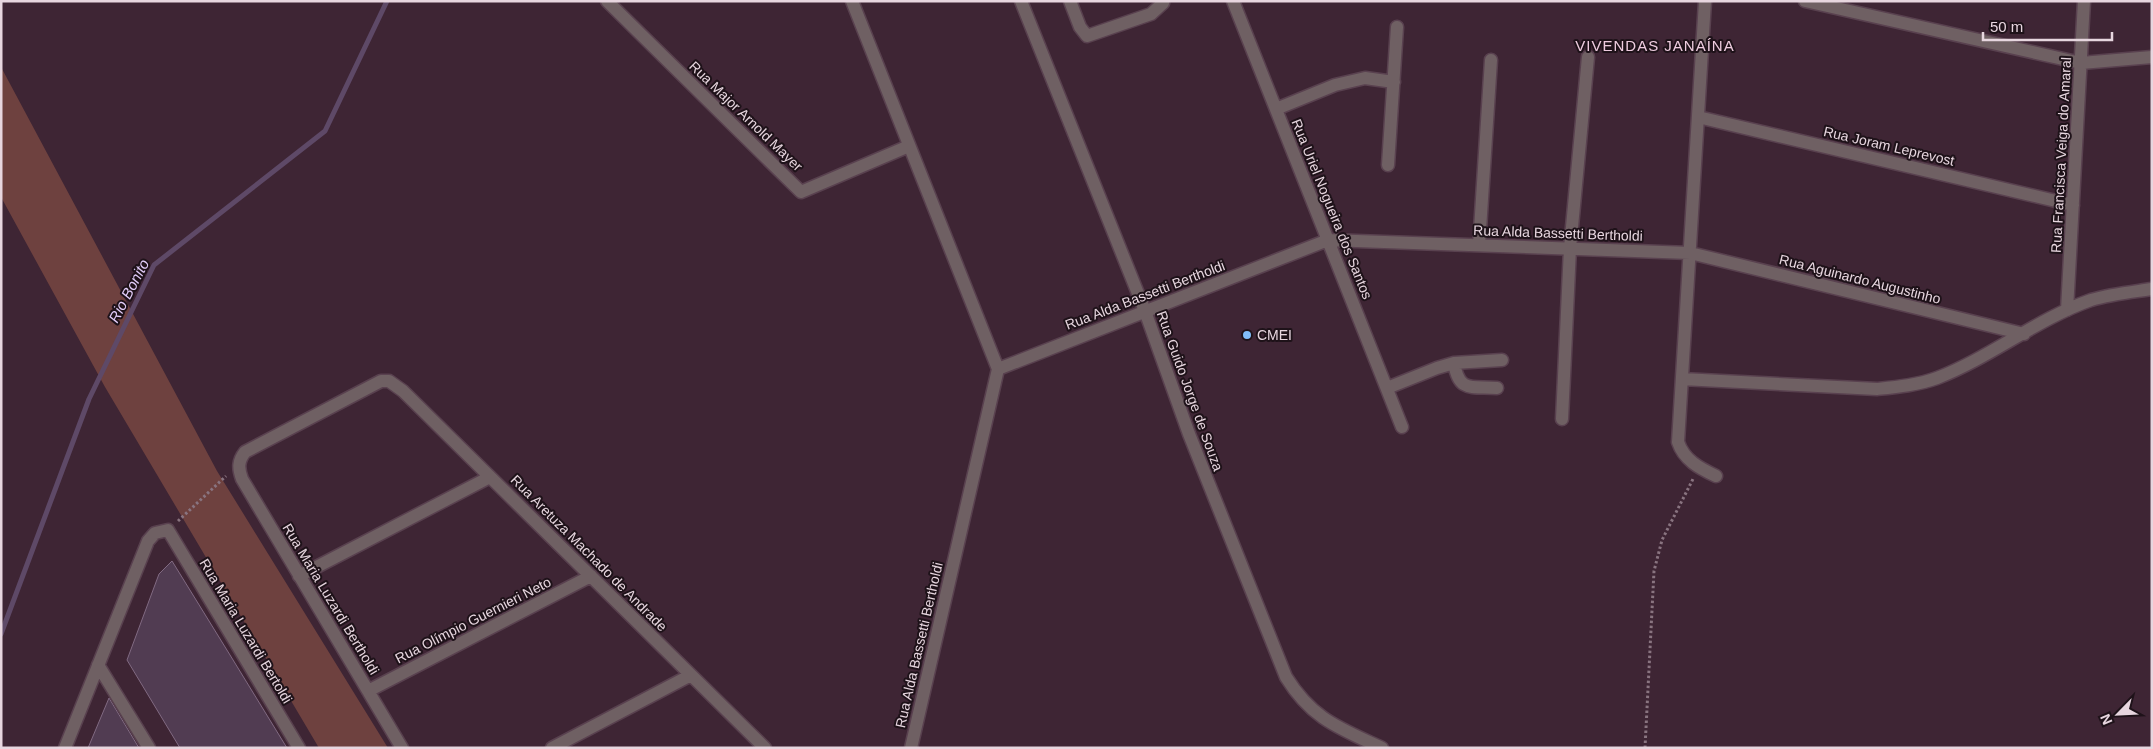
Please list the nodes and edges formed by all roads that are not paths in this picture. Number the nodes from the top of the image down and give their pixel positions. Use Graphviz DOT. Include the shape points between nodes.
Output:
graph roads {
  1 [pos="607,1"];
  2 [pos="852,1"];
  3 [pos="1021,1"];
  4 [pos="1070,1"];
  5 [pos="1162,1"];
  6 [pos="1233,1"];
  7 [pos="1705,1"];
  8 [pos="1805,1"];
  9 [pos="2084,1"];
  10 [pos="1397,27"];
  11 [pos="1588,57"];
  12 [pos="2152,57"];
  13 [pos="1492,60"];
  14 [pos="2081,63"];
  15 [pos="1394,82"];
  16 [pos="1276,109"];
  17 [pos="1698,117"];
  18 [pos="909,146"];
  19 [pos="1388,165"];
  20 [pos="2073,205"];
  21 [pos="1328,240"];
  22 [pos="1479,245"];
  23 [pos="1570,248"];
  24 [pos="1690,253"];
  25 [pos="2152,289"];
  26 [pos="2067,310"];
  27 [pos="1145,312"];
  28 [pos="2024,334"];
  29 [pos="1502,360"];
  30 [pos="1454,363"];
  31 [pos="998,369"];
  32 [pos="1682,379"];
  33 [pos="389,381"];
  34 [pos="1387,388"];
  35 [pos="1497,388"];
  36 [pos="1562,419"];
  37 [pos="1402,427"];
  38 [pos="1716,476"];
  39 [pos="490,477"];
  40 [pos="300,576"];
  41 [pos="591,576"];
  42 [pos="98,665"];
  43 [pos="691,674"];
  44 [pos="368,691"];
  45 [pos="65,748"];
  46 [pos="149,748"];
  47 [pos="298,748"];
  48 [pos="402,748"];
  49 [pos="552,748"];
  50 [pos="765,748"];
  51 [pos="911,748"];
  52 [pos="1382,748"];
  1 -- 18 [label="street, Rua Major Arnold Mayer" via="801,192"];
  2 -- 18 [label="street"];
  3 -- 27 [label="street, Rua Guido Jorge de Souza"];
  4 -- 5 [label="street" via="1080,27 1088,36 1151,14"];
  6 -- 16 [label="street, Rua Uriel Nogueira dos Santos"];
  7 -- 17 [label="street"];
  8 -- 14 [label="street"];
  9 -- 14 [label="street, Rua Francisca Veiga do Amaral"];
  10 -- 15 [label="street"];
  11 -- 23 [label="street"];
  12 -- 14 [label="street"];
  13 -- 22 [label="street"];
  14 -- 20 [label="street, Rua Francisca Veiga do Amaral"];
  15 -- 16 [label="street" via="1365,78 1335,85"];
  15 -- 19 [label="street"];
  16 -- 21 [label="street, Rua Uriel Nogueira dos Santos"];
  17 -- 20 [label="street, Rua Joram Leprevost"];
  17 -- 24 [label="street"];
  18 -- 31 [label="street"];
  20 -- 26 [label="street, Rua Francisca Veiga do Amaral"];
  21 -- 22 [label="street, Rua Alda Bassetti Bertholdi"];
  21 -- 27 [label="street, Rua Alda Bassetti Bertholdi"];
  21 -- 34 [label="street, Rua Uriel Nogueira dos Santos"];
  22 -- 23 [label="street, Rua Alda Bassetti Bertholdi"];
  23 -- 24 [label="street, Rua Alda Bassetti Bertholdi"];
  23 -- 36 [label="street"];
  24 -- 28 [label="street, Rua Aguinardo Augustinho"];
  24 -- 32 [label="street"];
  25 -- 26 [label="street" via="2100,298"];
  26 -- 28 [label="street"];
  27 -- 31 [label="street, Rua Alda Bassetti Bertholdi"];
  27 -- 52 [label="street, Rua Guido Jorge de Souza" via="1189,434 1286,677 1309,708"];
  28 -- 32 [label="street" via="1958,369 1907,386 1877,389"];
  29 -- 30 [label="street"];
  30 -- 34 [label="street"];
  30 -- 35 [label="street" via="1458,381 1465,386"];
  31 -- 51 [label="street, Rua Alda Bassetti Bertholdi"];
  32 -- 38 [label="street" via="1678,442 1684,456 1698,468"];
  33 -- 39 [label="street, Rua Aretuza Machado de Andrade"];
  33 -- 40 [label="street, Rua Maria Luzardi Bertholdi" via="375,384 245,452 239,464 242,479"];
  34 -- 37 [label="street, Rua Uriel Nogueira dos Santos"];
  39 -- 40 [label="street"];
  39 -- 41 [label="street, Rua Aretuza Machado de Andrade"];
  40 -- 44 [label="street, Rua Maria Luzardi Bertholdi"];
  41 -- 43 [label="street, Rua Aretuza Machado de Andrade"];
  41 -- 44 [label="street, Rua Olímpio Guernieri Neto"];
  42 -- 45 [label="street"];
  42 -- 46 [label="street"];
  42 -- 47 [label="street, Rua Maria Luzardi Bertoldi" via="148,541 155,533 168,530"];
  43 -- 49 [label="street"];
  43 -- 50 [label="street, Rua Aretuza Machado de Andrade"];
  44 -- 48 [label="street, Rua Maria Luzardi Bertholdi"];
}
